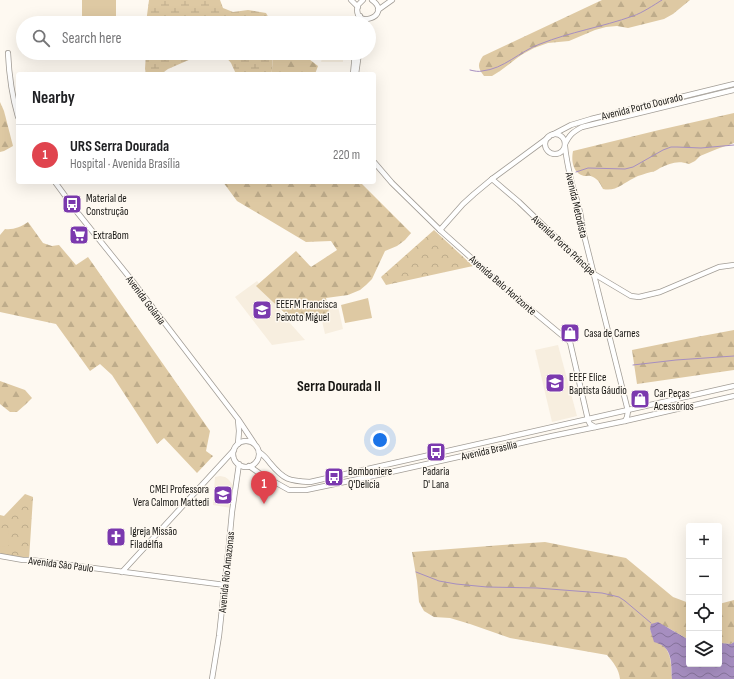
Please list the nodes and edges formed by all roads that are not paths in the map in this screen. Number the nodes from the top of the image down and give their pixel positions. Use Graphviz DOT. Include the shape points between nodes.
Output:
graph roads {
  1 [pos="351,0"];
  2 [pos="363,0"];
  3 [pos="375,0"];
  4 [pos="392,0"];
  5 [pos="358,7"];
  6 [pos="378,10"];
  7 [pos="360,16"];
  8 [pos="375,16"];
  9 [pos="8,53"];
  10 [pos="354,60"];
  11 [pos="358,60"];
  12 [pos="353,72"];
  13 [pos="356,72"];
  14 [pos="734,84"];
  15 [pos="734,90"];
  16 [pos="16,108"];
  17 [pos="550,136"];
  18 [pos="565,145"];
  19 [pos="376,164"];
  20 [pos="492,179"];
  21 [pos="56,184"];
  22 [pos="440,230"];
  23 [pos="734,265"];
  24 [pos="594,274"];
  25 [pos="734,386"];
  26 [pos="734,396"];
  27 [pos="628,411"];
  28 [pos="238,419"];
  29 [pos="588,420"];
  30 [pos="625,422"];
  31 [pos="595,427"];
  32 [pos="518,435"];
  33 [pos="509,437"];
  34 [pos="254,443"];
  35 [pos="238,444"];
  36 [pos="514,444"];
  37 [pos="501,448"];
  38 [pos="234,450"];
  39 [pos="450,450"];
  40 [pos="259,452"];
  41 [pos="444,460"];
  42 [pos="223,462"];
  43 [pos="238,463"];
  44 [pos="248,466"];
  45 [pos="0,556"];
  46 [pos="122,572"];
  47 [pos="225,585"];
  48 [pos="212,679"];
  1 -- 5 [label="street"];
  2 -- 5 [label="street"];
  3 -- 6 [label="street"];
  4 -- 6 [label="street"];
  5 -- 7 [label="street"];
  6 -- 8 [label="street"];
  9 -- 16 [label="street"];
  10 -- 12 [label="street"];
  11 -- 13 [label="street"];
  14 -- 17 [label="street, Avenida Porto Dourado" via="591,119 571,125"];
  15 -- 18 [label="street, Avenida Porto Dourado" via="582,127 570,135"];
  17 -- 18 [label="street" via="560,136 564,139"];
  17 -- 18 [label="street" via="546,145 551,153 561,152"];
  17 -- 20 [label="street, Avenida Porto Dourado"];
  18 -- 24 [label="street, Avenida Metodista" via="566,159"];
  19 -- 22 [label="street, Avenida Belo Horizonte" via="392,184"];
  20 -- 22 [label="street, Avenida Porto Dourado" via="463,204"];
  20 -- 24 [label="street, Avenida Porto Príncipe"];
  21 -- 28 [label="street, Avenida Goiânia"];
  22 -- 29 [label="street, Avenida Belo Horizonte" via="570,342"];
  23 -- 24 [label="street, Avenida Porto Príncipe" via="719,267 664,291 639,297 631,296"];
  24 -- 27 [label="street, Avenida Metodista"];
  25 -- 27 [label="street, Avenida Brasília"];
  26 -- 30 [label="street, Avenida Brasília"];
  27 -- 29 [label="street, Avenida Brasília"];
  27 -- 30 [label="street"];
  28 -- 34 [label="street, Avenida Goiânia"];
  28 -- 35 [label="street"];
  29 -- 31 [label="street"];
  29 -- 32 [label="street, Avenida Brasília"];
  30 -- 31 [label="street, Avenida Brasília"];
  31 -- 36 [label="street, Avenida Brasília"];
  32 -- 33 [label="street, Avenida Brasília"];
  32 -- 36 [label="street" via="513,440"];
  33 -- 37 [label="street" via="508,443"];
  33 -- 39 [label="street, Avenida Brasília"];
  34 -- 35 [label="street" via="246,441"];
  34 -- 40 [label="street"];
  35 -- 38 [label="street"];
  36 -- 37 [label="street, Avenida Brasília"];
  37 -- 41 [label="street, Avenida Brasília"];
  38 -- 42 [label="street"];
  38 -- 43 [label="street" via="234,457"];
  39 -- 40 [label="street, Avenida Brasília" via="310,482 286,478"];
  39 -- 41 [label="street" via="445,454"];
  40 -- 44 [label="street" via="258,459"];
  41 -- 44 [label="street, Avenida Brasília" via="306,490 289,490"];
  42 -- 43 [label="street"];
  42 -- 46 [label="street"];
  43 -- 44 [label="street"];
  43 -- 47 [label="street, Avenida Rio Amazonas"];
  45 -- 46 [label="street, Avenida São Paulo"];
  46 -- 47 [label="street, Avenida São Paulo"];
  47 -- 48 [label="street, Avenida Rio Amazonas"];
}
